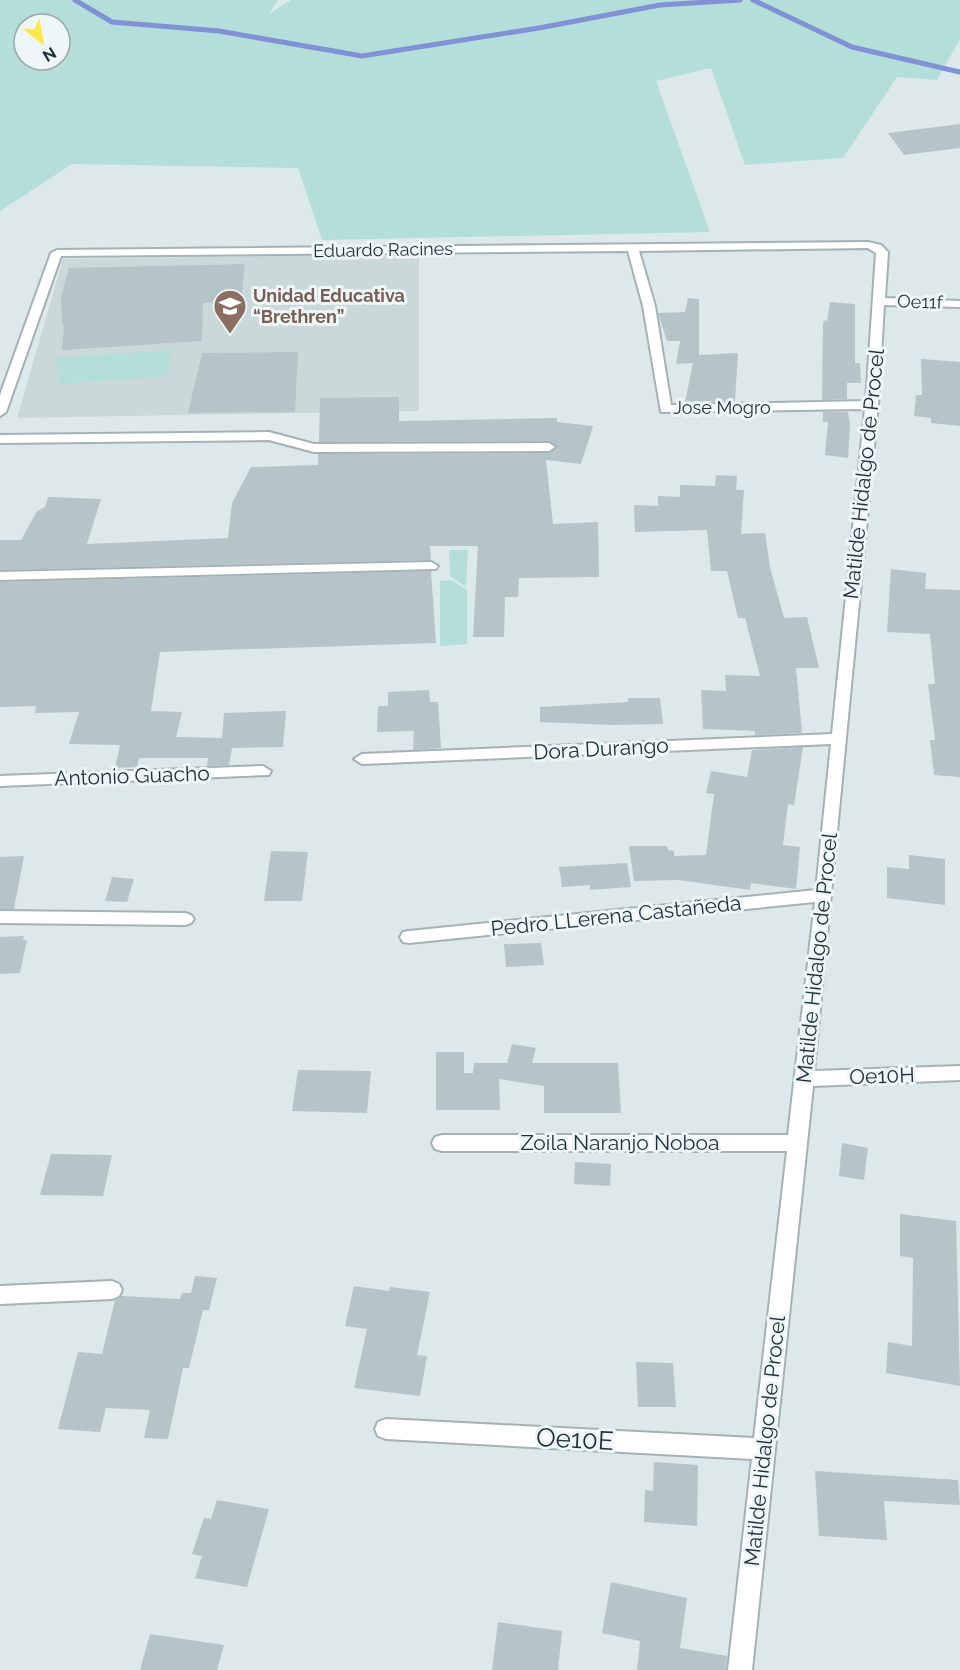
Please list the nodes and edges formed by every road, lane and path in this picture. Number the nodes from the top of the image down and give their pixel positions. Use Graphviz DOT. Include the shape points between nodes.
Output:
graph roads {
  1 [pos="877,247"];
  2 [pos="632,248"];
  3 [pos="880,301"];
  4 [pos="960,304"];
  5 [pos="873,405"];
  6 [pos="0,412"];
  7 [pos="0,439"];
  8 [pos="549,447"];
  9 [pos="431,566"];
  10 [pos="0,576"];
  11 [pos="839,739"];
  12 [pos="362,759"];
  13 [pos="263,771"];
  14 [pos="0,781"];
  15 [pos="824,895"];
  16 [pos="0,917"];
  17 [pos="185,919"];
  18 [pos="409,937"];
  19 [pos="960,1073"];
  20 [pos="805,1079"];
  21 [pos="442,1143"];
  22 [pos="798,1143"];
  23 [pos="112,1290"];
  24 [pos="0,1295"];
  25 [pos="386,1429"];
  26 [pos="764,1449"];
  27 [pos="740,1670"];
  1 -- 2 [label="street, Eduardo Racines"];
  1 -- 3 [label="street, Matilde Hidalgo de Procel" via="882,252"];
  2 -- 5 [label="street, Jose Mogro" via="649,306 665,408"];
  2 -- 6 [label="street, Eduardo Racines" via="57,253"];
  3 -- 4 [label="street, Oe11f"];
  3 -- 5 [label="street, Matilde Hidalgo de Procel"];
  5 -- 11 [label="street, Matilde Hidalgo de Procel"];
  7 -- 8 [label="street" via="269,436 314,448"];
  9 -- 10 [label="street"];
  11 -- 12 [label="street, Dora Durango"];
  11 -- 15 [label="street, Matilde Hidalgo de Procel"];
  13 -- 14 [label="street, Antonio Guacho"];
  15 -- 18 [label="street, Pedro LLerena Castañeda"];
  15 -- 20 [label="street, Matilde Hidalgo de Procel"];
  16 -- 17 [label="street"];
  19 -- 20 [label="street, Oe10H"];
  20 -- 22 [label="street, Matilde Hidalgo de Procel"];
  21 -- 22 [label="street, Zoila Naranjo Noboa"];
  22 -- 26 [label="street, Matilde Hidalgo de Procel"];
  23 -- 24 [label="street"];
  25 -- 26 [label="street, Oe10E"];
  26 -- 27 [label="street, Matilde Hidalgo de Procel"];
}
